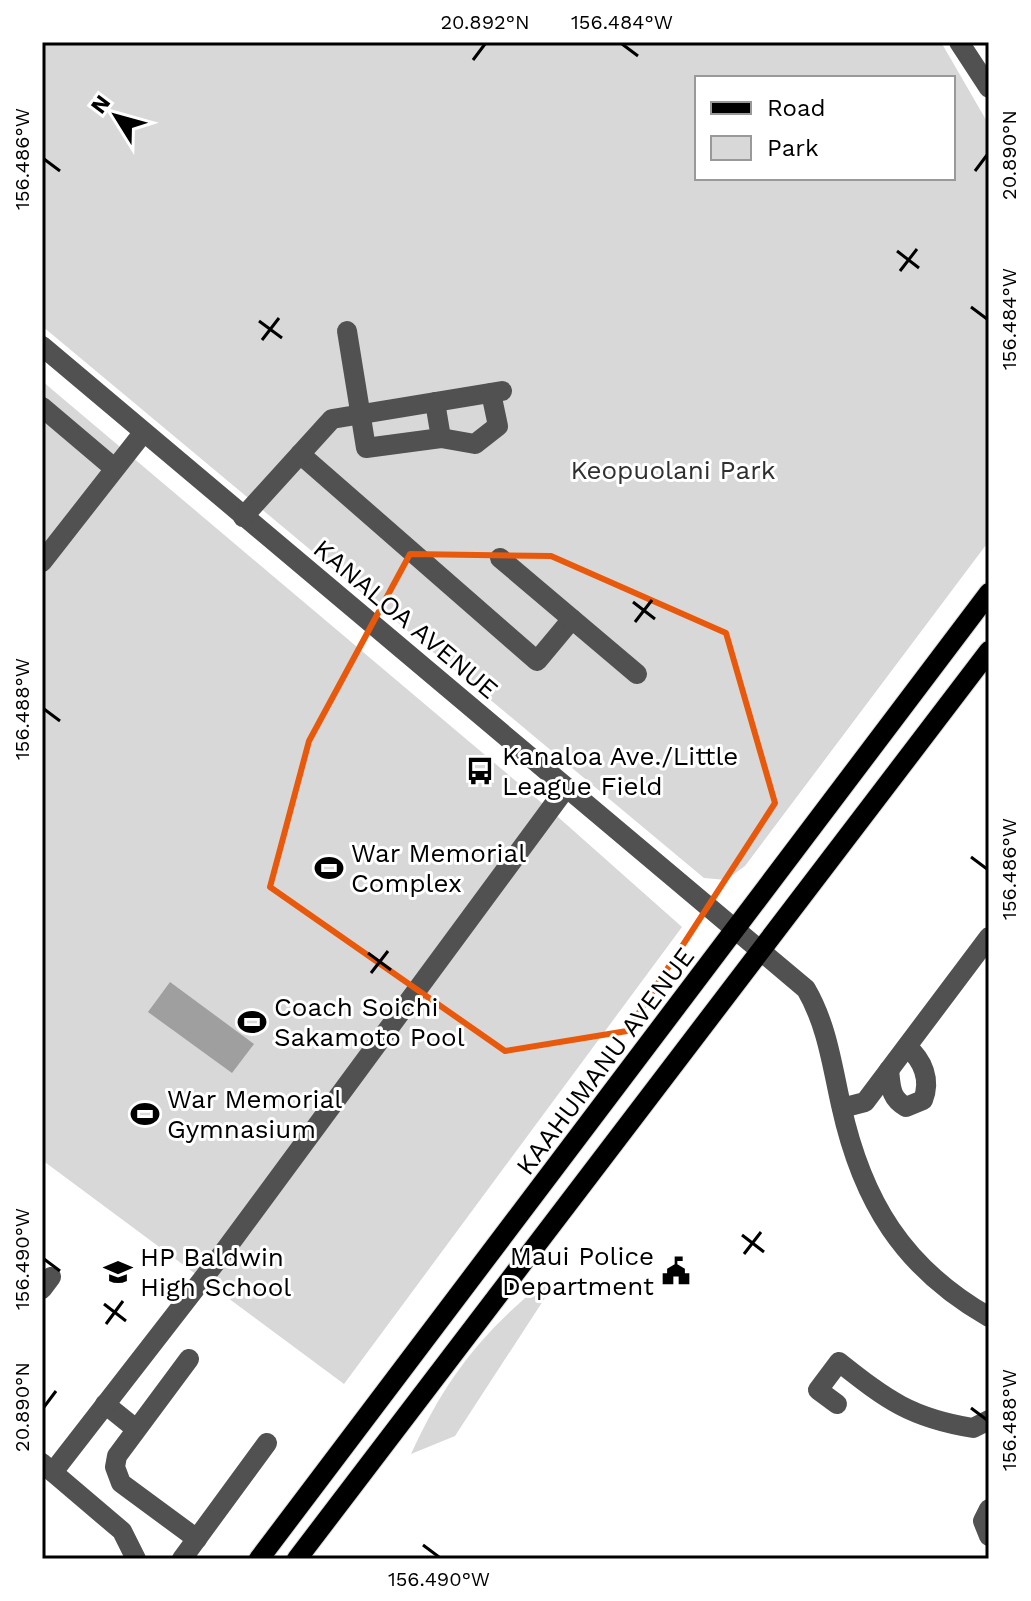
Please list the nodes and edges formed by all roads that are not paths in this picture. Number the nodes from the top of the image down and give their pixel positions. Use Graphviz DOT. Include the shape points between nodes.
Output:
graph roads {
  1 [pos="959,42"];
  2 [pos="989,88"];
  3 [pos="347,331"];
  4 [pos="42,346"];
  5 [pos="435,402"];
  6 [pos="42,407"];
  7 [pos="359,415"];
  8 [pos="143,433"];
  9 [pos="441,438"];
  10 [pos="300,454"];
  11 [pos="114,468"];
  12 [pos="243,517"];
  13 [pos="500,558"];
  14 [pos="42,562"];
  15 [pos="989,593"];
  16 [pos="572,619"];
  17 [pos="989,651"];
  18 [pos="637,674"];
  19 [pos="566,788"];
  20 [pos="735,933"];
  21 [pos="989,937"];
  22 [pos="761,952"];
  23 [pos="907,1047"];
  24 [pos="889,1070"];
  25 [pos="842,1108"];
  26 [pos="989,1317"];
  27 [pos="189,1359"];
  28 [pos="105,1404"];
  29 [pos="837,1404"];
  30 [pos="989,1420"];
  31 [pos="136,1429"];
  32 [pos="267,1443"];
  33 [pos="48,1468"];
  34 [pos="989,1509"];
  35 [pos="989,1536"];
  36 [pos="197,1539"];
  37 [pos="136,1559"];
  38 [pos="182,1559"];
  39 [pos="259,1559"];
  40 [pos="297,1559"];
  1 -- 2 [label="street"];
  3 -- 7 [label="street"];
  4 -- 8 [label="street, KANALOA AVENUE"];
  5 -- 7 [label="street"];
  5 -- 9 [label="street"];
  5 -- 9 [label="street" via="497,392 498,426 475,444"];
  6 -- 11 [label="street"];
  7 -- 9 [label="street" via="366,448"];
  7 -- 10 [label="street" via="332,419"];
  8 -- 11 [label="street"];
  8 -- 12 [label="street, KANALOA AVENUE"];
  10 -- 12 [label="street"];
  10 -- 16 [label="street" via="537,661"];
  11 -- 14 [label="street"];
  12 -- 19 [label="street, KANALOA AVENUE"];
  13 -- 16 [label="street"];
  15 -- 20 [label="main road, KAAHUMANU AVENUE"];
  16 -- 18 [label="street"];
  17 -- 22 [label="main road"];
  19 -- 20 [label="street, KANALOA AVENUE"];
  19 -- 28 [label="street" via="235,1237"];
  20 -- 22 [label="street, KANALOA AVENUE"];
  20 -- 39 [label="main road, KAAHUMANU AVENUE"];
  21 -- 23 [label="street"];
  22 -- 25 [label="street, KANALOA AVENUE" via="812,999 826,1034"];
  22 -- 40 [label="main road"];
  23 -- 24 [label="street"];
  23 -- 24 [label="street" via="920,1058 928,1088 923,1100 906,1107 898,1102 891,1094"];
  24 -- 25 [label="street" via="865,1102"];
  25 -- 26 [label="street, KANALOA AVENUE" via="853,1153 885,1222 916,1263 955,1298"];
  27 -- 31 [label="street"];
  28 -- 31 [label="street"];
  28 -- 33 [label="street"];
  29 -- 30 [label="street" via="818,1390 839,1362 917,1415 973,1428"];
  31 -- 36 [label="street" via="117,1456 118,1478"];
  32 -- 36 [label="street"];
  33 -- 37 [label="street" via="122,1531"];
  34 -- 35 [label="street" via="983,1521"];
  36 -- 38 [label="street"];
}
